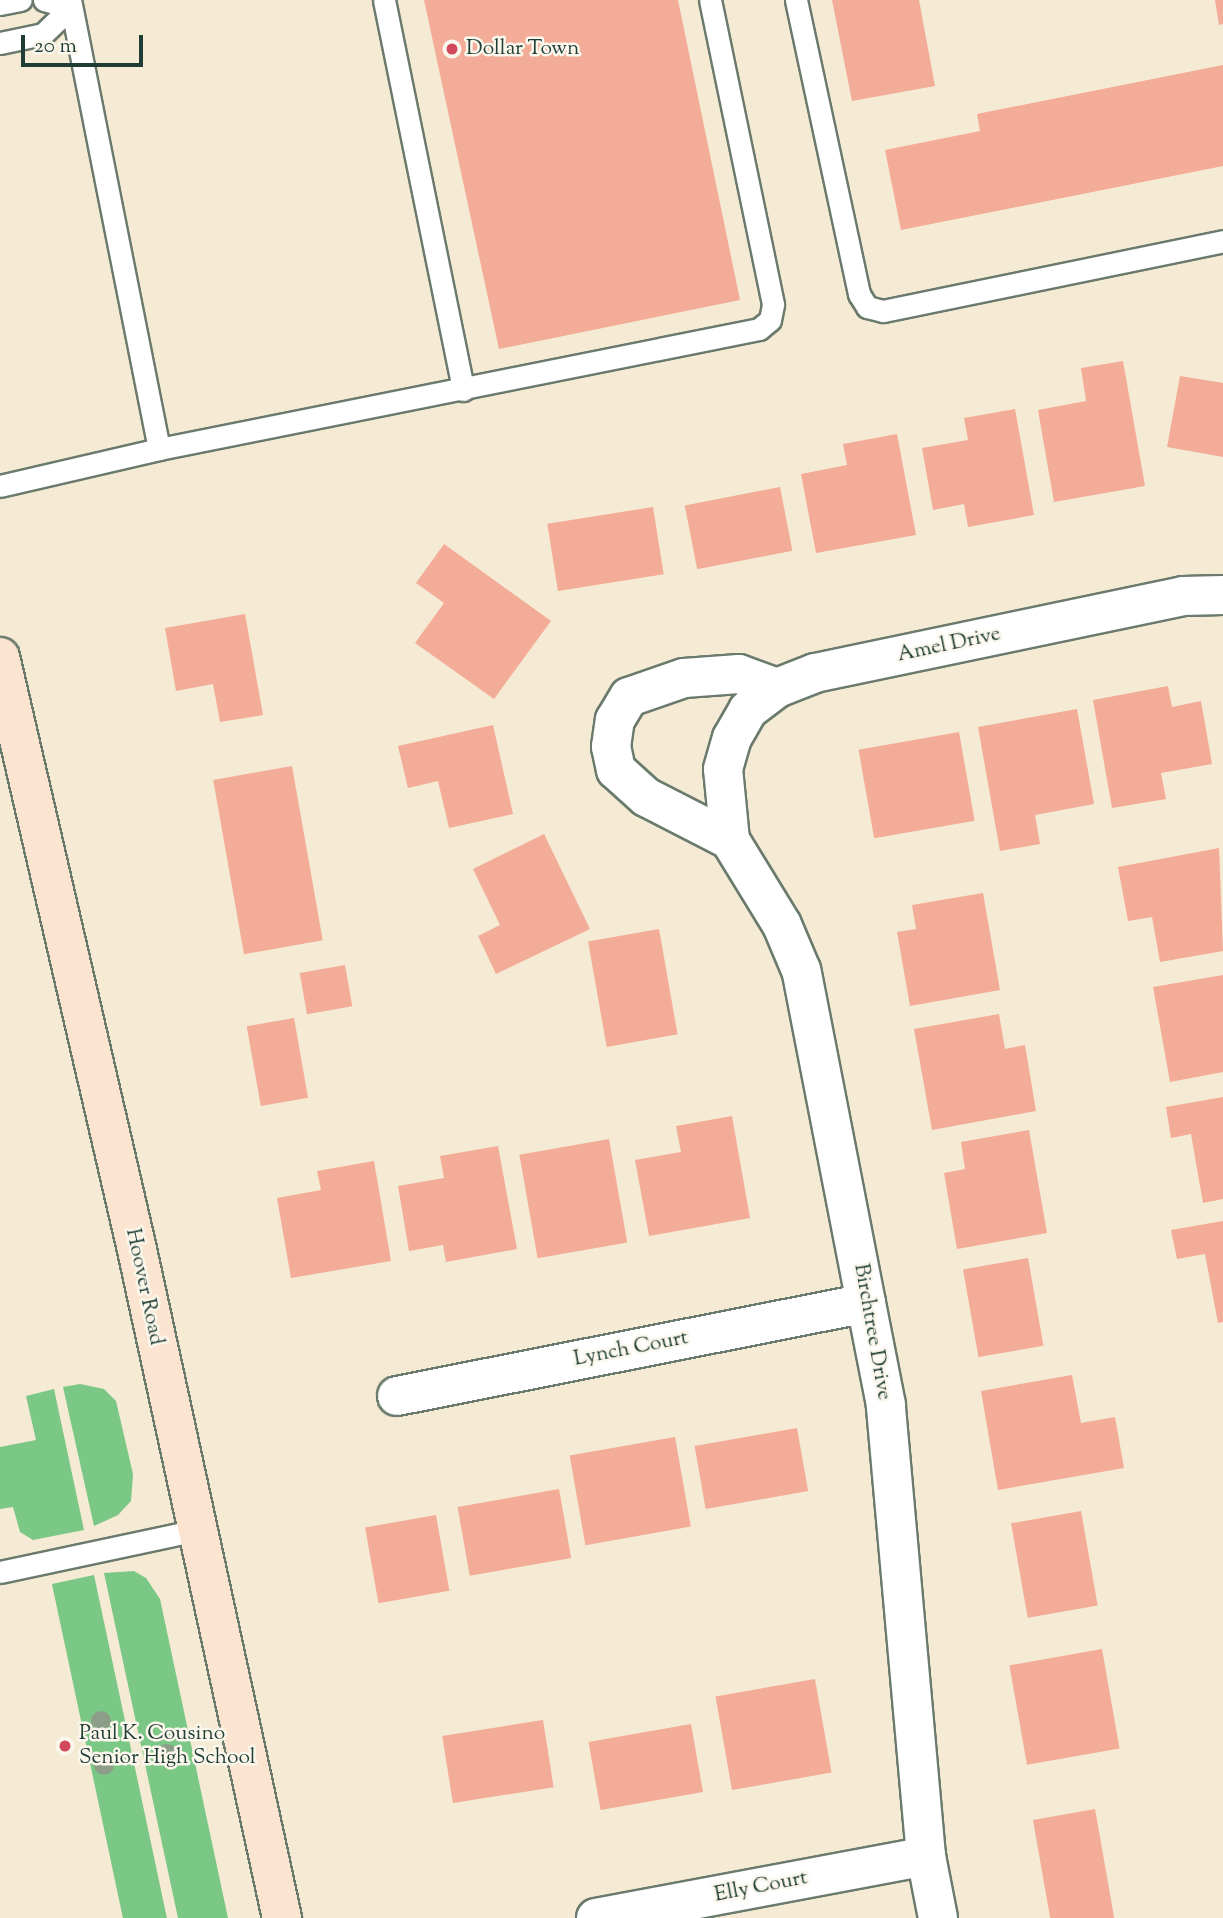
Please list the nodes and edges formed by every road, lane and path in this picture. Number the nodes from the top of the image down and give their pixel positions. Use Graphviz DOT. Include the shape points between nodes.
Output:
graph roads {
  1 [pos="21,0"];
  2 [pos="44,0"];
  3 [pos="384,0"];
  4 [pos="710,0"];
  5 [pos="796,0"];
  6 [pos="0,4"];
  7 [pos="70,4"];
  8 [pos="0,43"];
  9 [pos="1223,241"];
  10 [pos="463,390"];
  11 [pos="159,449"];
  12 [pos="0,486"];
  13 [pos="1223,595"];
  14 [pos="0,657"];
  15 [pos="777,688"];
  16 [pos="723,769"];
  17 [pos="730,840"];
  18 [pos="866,1303"];
  19 [pos="397,1396"];
  20 [pos="198,1530"];
  21 [pos="0,1572"];
  22 [pos="926,1856"];
  23 [pos="282,1918"];
  24 [pos="596,1918"];
  25 [pos="938,1918"];
  1 -- 6 [label="lane"];
  2 -- 7 [label="lane"];
  3 -- 10 [label="lane"];
  4 -- 10 [label="lane" via="773,304 770,320 759,329"];
  5 -- 9 [label="lane" via="859,294 867,307 883,311"];
  7 -- 8 [label="lane" via="43,34"];
  7 -- 11 [label="lane"];
  10 -- 11 [label="lane"];
  11 -- 12 [label="lane"];
  13 -- 15 [label="street, Amel Drive" via="1183,596 815,673"];
  14 -- 20 [label="main road, Hoover Road"];
  15 -- 16 [label="street, Amel Drive" via="748,710 732,738"];
  15 -- 17 [label="street" via="739,674 684,678 629,697 615,720 611,747 616,770 646,797"];
  16 -- 17 [label="street, Birchtree Drive"];
  17 -- 18 [label="street, Birchtree Drive" via="782,925 801,970"];
  18 -- 19 [label="street, Lynch Court"];
  18 -- 22 [label="street, Birchtree Drive" via="886,1405"];
  20 -- 21 [label="lane"];
  20 -- 23 [label="main road, Hoover Road"];
  22 -- 24 [label="street, Elly Court"];
  22 -- 25 [label="street, Birchtree Drive"];
}
